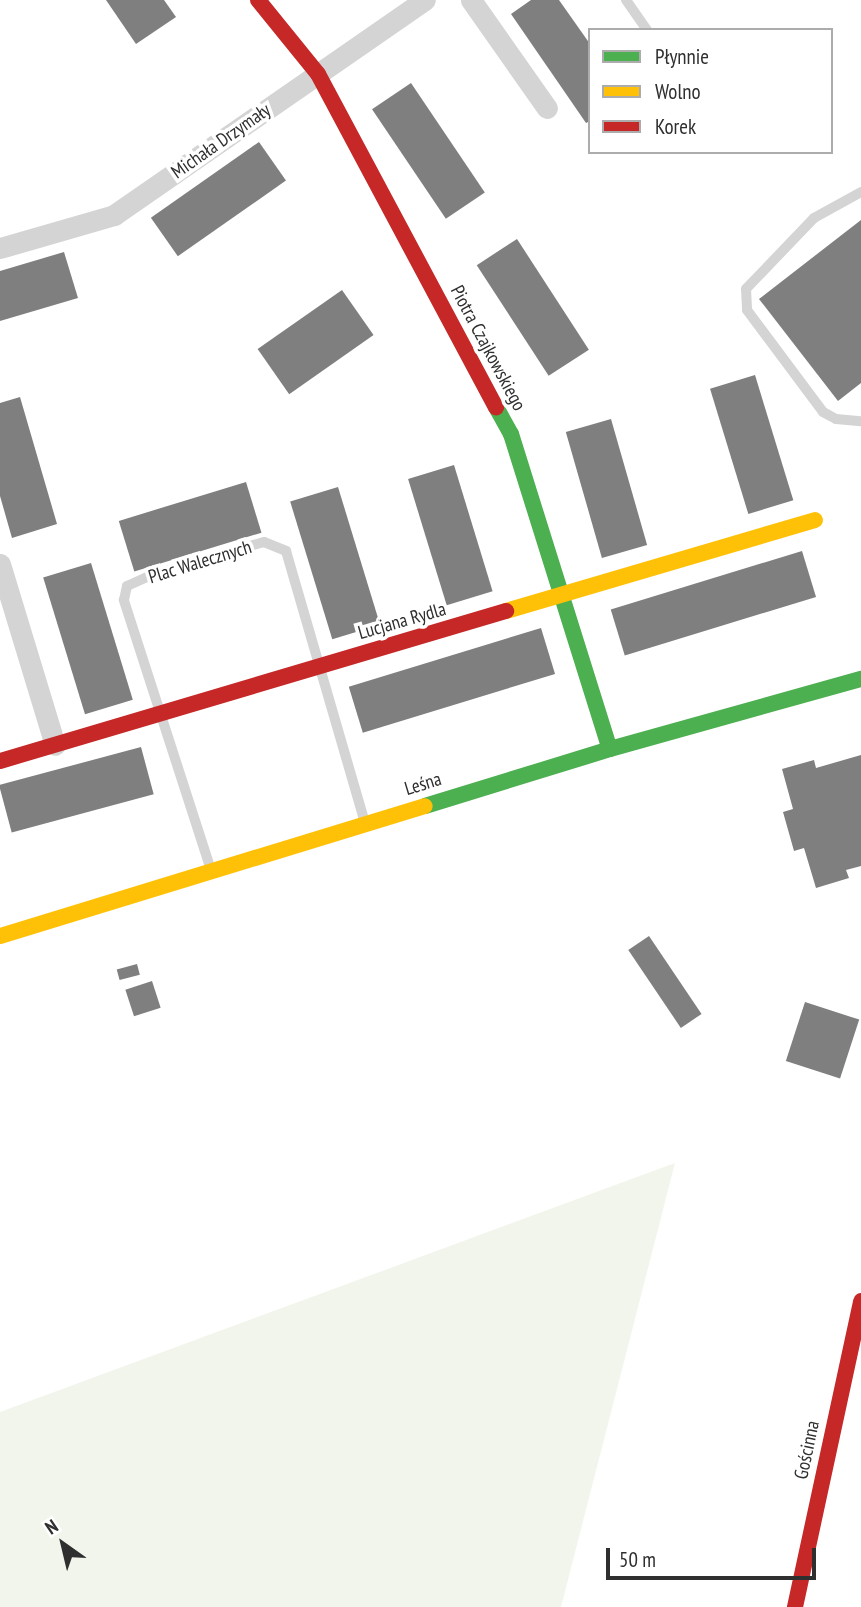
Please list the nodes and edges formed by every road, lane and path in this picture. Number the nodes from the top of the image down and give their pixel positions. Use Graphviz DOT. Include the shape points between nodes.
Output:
graph roads {
  1 [pos="258,0"];
  2 [pos="425,0"];
  3 [pos="471,0"];
  4 [pos="626,0"];
  5 [pos="645,28"];
  6 [pos="318,74"];
  7 [pos="547,108"];
  8 [pos="861,192"];
  9 [pos="0,247"];
  10 [pos="861,421"];
  11 [pos="816,520"];
  12 [pos="0,564"];
  13 [pos="561,598"];
  14 [pos="320,667"];
  15 [pos="861,679"];
  16 [pos="159,714"];
  17 [pos="55,745"];
  18 [pos="610,749"];
  19 [pos="0,761"];
  20 [pos="365,824"];
  21 [pos="211,870"];
  22 [pos="0,936"];
  23 [pos="861,1301"];
  24 [pos="795,1607"];
  1 -- 6 [label="street, Piotra Czajkowskiego"];
  2 -- 6 [label="street, Michała Drzymały"];
  3 -- 7 [label="street"];
  4 -- 5 [label="lane"];
  6 -- 9 [label="street, Michała Drzymały" via="114,215"];
  6 -- 13 [label="street, Piotra Czajkowskiego" via="511,434"];
  8 -- 10 [label="lane" via="814,218 746,289 747,310 823,412 836,419"];
  11 -- 13 [label="street, Lucjana Rydla"];
  12 -- 17 [label="street"];
  13 -- 14 [label="street, Lucjana Rydla"];
  13 -- 18 [label="street, Piotra Czajkowskiego"];
  14 -- 16 [label="street, Lucjana Rydla"];
  14 -- 16 [label="lane, Plac Walecznych" via="286,551 264,542 127,586 124,600"];
  14 -- 20 [label="lane, Plac Walecznych"];
  15 -- 18 [label="street, Leśna"];
  16 -- 17 [label="street, Lucjana Rydla"];
  16 -- 21 [label="lane, Plac Walecznych"];
  17 -- 19 [label="street, Lucjana Rydla"];
  18 -- 20 [label="street, Leśna"];
  20 -- 21 [label="street, Leśna"];
  21 -- 22 [label="street, Leśna"];
  23 -- 24 [label="street, Gościnna"];
}
